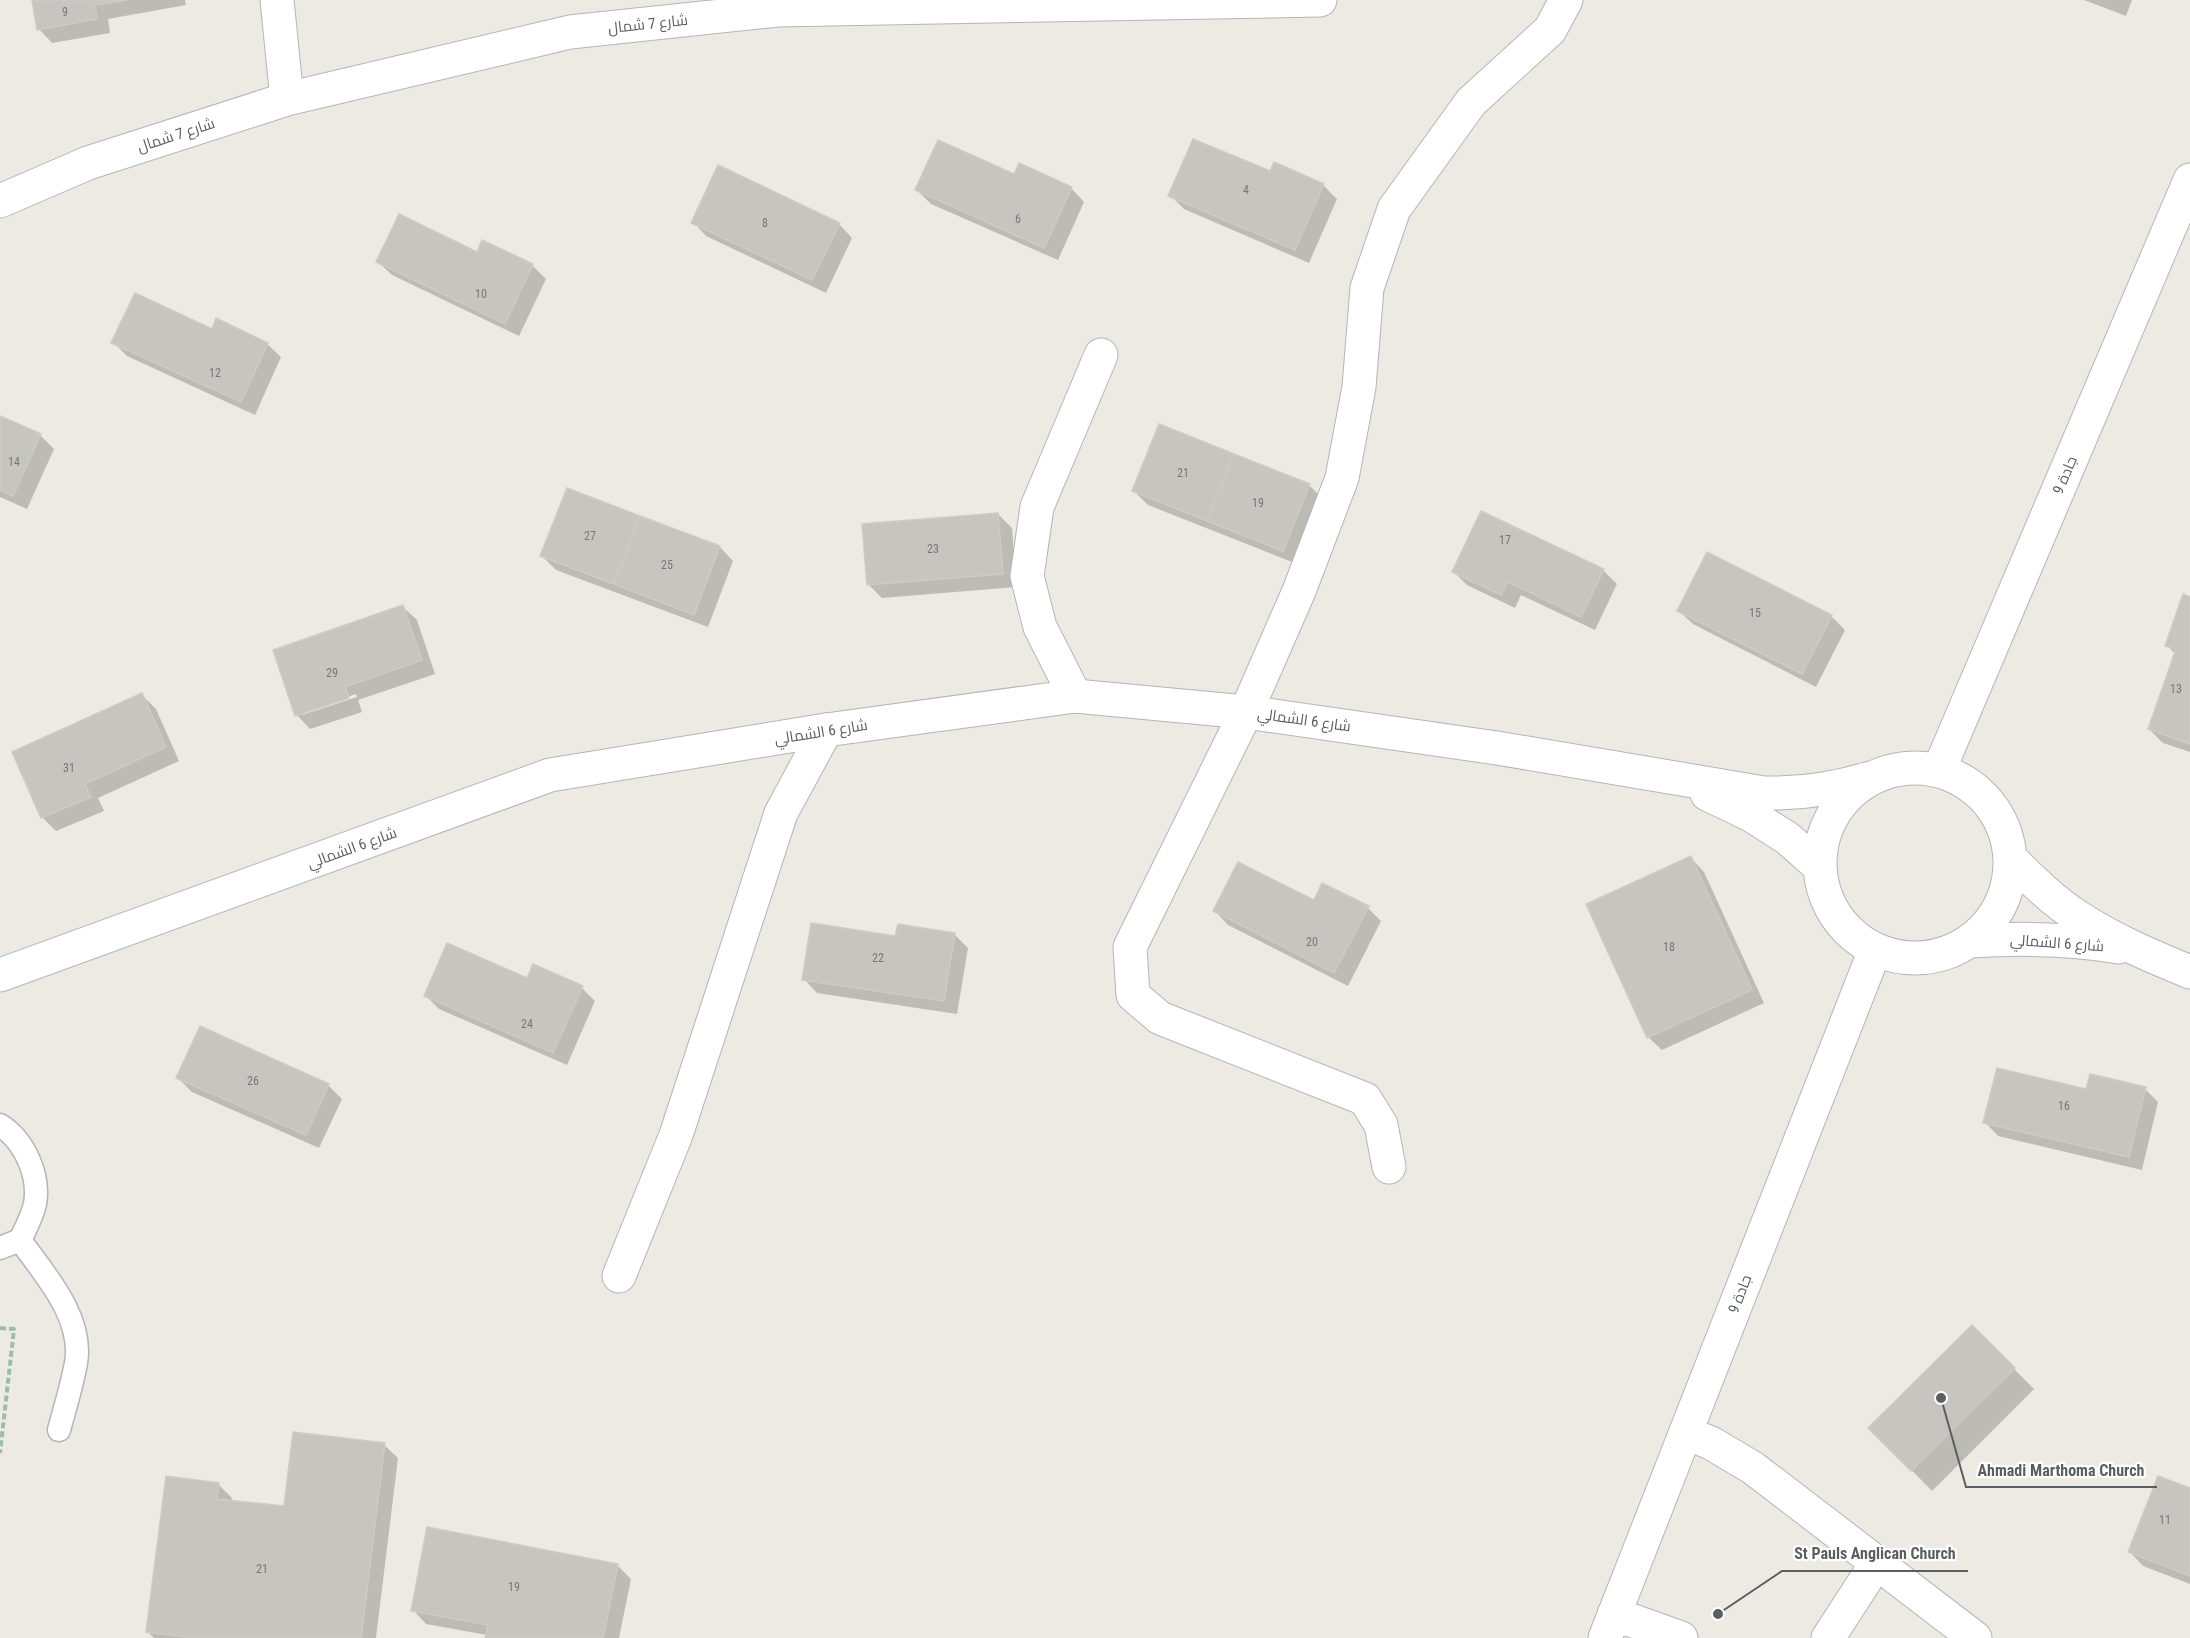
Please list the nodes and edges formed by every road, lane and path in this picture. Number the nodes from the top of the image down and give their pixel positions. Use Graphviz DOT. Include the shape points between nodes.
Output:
graph roads {
  1 [pos="277,0"];
  2 [pos="1320,0"];
  3 [pos="1566,0"];
  4 [pos="287,99"];
  5 [pos="2188,193"];
  6 [pos="0,201"];
  7 [pos="1101,355"];
  8 [pos="1075,696"];
  9 [pos="1246,712"];
  10 [pos="826,730"];
  11 [pos="1939,770"];
  12 [pos="1673,778"];
  13 [pos="1870,778"];
  14 [pos="2011,859"];
  15 [pos="1819,866"];
  16 [pos="1970,941"];
  17 [pos="1875,950"];
  18 [pos="2144,953"];
  19 [pos="2190,972"];
  20 [pos="0,975"];
  21 [pos="0,1125"];
  22 [pos="1389,1167"];
  23 [pos="10,1244"];
  24 [pos="619,1276"];
  25 [pos="0,1328"];
  26 [pos="59,1430"];
  27 [pos="1686,1433"];
  28 [pos="0,1453"];
  29 [pos="1876,1564"];
  30 [pos="1610,1626"];
  31 [pos="1681,1638"];
  32 [pos="1828,1638"];
  33 [pos="1975,1638"];
  1 -- 4 [label="street"];
  2 -- 4 [label="street, شارع 7 شمال" via="778,10 570,32"];
  3 -- 9 [label="street" via="1550,30 1471,102 1394,209 1367,288 1359,387 1342,478 1299,591"];
  4 -- 6 [label="street, شارع 7 شمال" via="88,163"];
  5 -- 11 [label="street, جادة 9"];
  7 -- 8 [label="street" via="1037,507 1027,576 1040,627"];
  8 -- 9 [label="street, شارع 6 الشمالي"];
  8 -- 10 [label="street, شارع 6 الشمالي"];
  9 -- 12 [label="street, شارع 6 الشمالي"];
  9 -- 22 [label="street" via="1130,947 1133,995 1160,1018 1365,1099 1381,1125"];
  10 -- 20 [label="street, شارع 6 الشمالي" via="550,776"];
  10 -- 24 [label="street" via="781,813 676,1136"];
  11 -- 13 [label="street" via="1904,767"];
  11 -- 14 [label="street" via="1967,782 1989,802 2005,829"];
  12 -- 13 [label="street, شارع 6 الشمالي" via="1794,794"];
  12 -- 15 [label="street, شارع 6 الشمالي" via="1751,815"];
  13 -- 15 [label="street" via="1842,801 1824,831"];
  14 -- 16 [label="street" via="2007,890 1993,918"];
  14 -- 18 [label="street, شارع 6 الشمالي" via="2077,916"];
  15 -- 17 [label="street" via="1827,901 1840,921 1846,930"];
  16 -- 17 [label="street" via="1940,955 1907,958"];
  16 -- 18 [label="street, شارع 6 الشمالي" via="2065,940"];
  17 -- 27 [label="street, جادة 9"];
  18 -- 19 [label="street, شارع 6 الشمالي"];
  21 -- 23 [label="lane" via="22,1148 36,1184 32,1213"];
  23 -- 26 [label="lane" via="58,1292 69,1313 77,1360"];
  25 -- 28 [label="path" via="14,1329"];
  27 -- 29 [label="street" via="1712,1443 1753,1468"];
  27 -- 30 [label="street, جادة 9"];
  29 -- 32 [label="street"];
  29 -- 33 [label="street"];
  30 -- 31 [label="street"];
}
